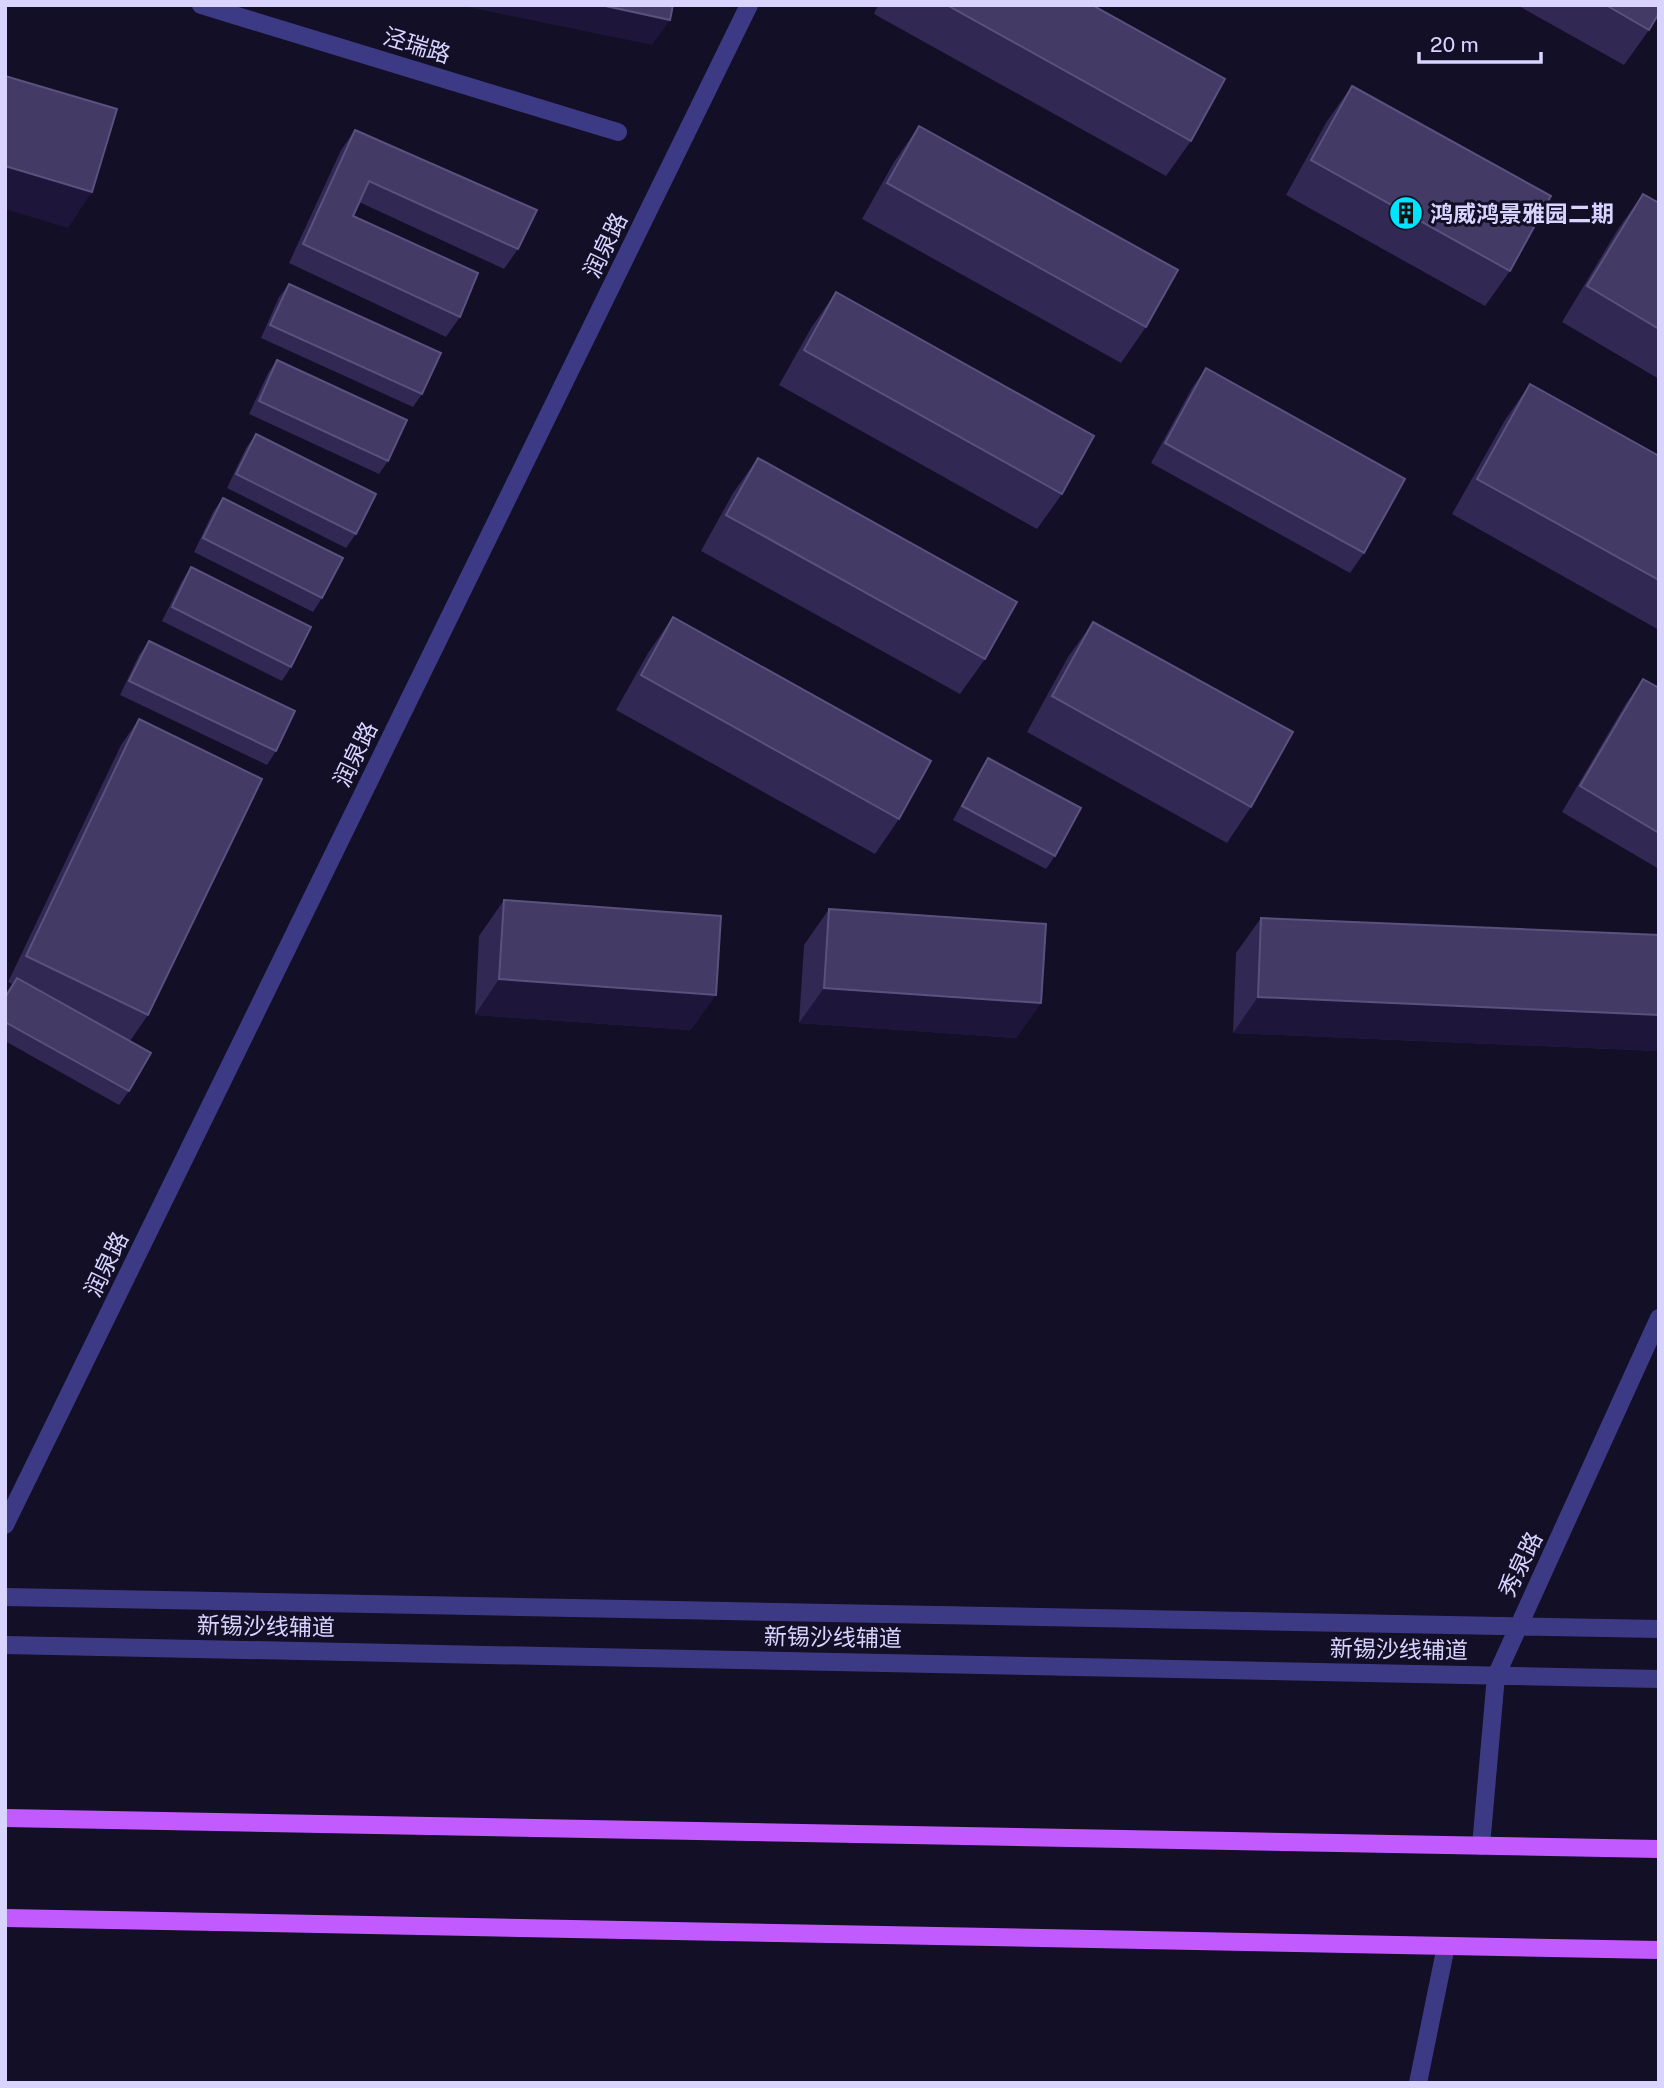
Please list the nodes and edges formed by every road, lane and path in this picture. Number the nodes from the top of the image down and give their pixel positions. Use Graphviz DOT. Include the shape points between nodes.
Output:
graph roads {
  1 [pos="201,5"];
  2 [pos="749,5"];
  3 [pos="618,132"];
  4 [pos="1659,1318"];
  5 [pos="5,1525"];
  6 [pos="5,1597"];
  7 [pos="1516,1626"];
  8 [pos="1659,1629"];
  9 [pos="5,1645"];
  10 [pos="1496,1676"];
  11 [pos="1659,1679"];
  12 [pos="5,1818"];
  13 [pos="1480,1846"];
  14 [pos="1659,1849"];
  15 [pos="5,1919"];
  16 [pos="1446,1946"];
  17 [pos="1659,1950"];
  18 [pos="1418,2083"];
  1 -- 3 [label="street, 泾瑞路"];
  2 -- 5 [label="street, 润泉路"];
  4 -- 7 [label="street, 秀泉路"];
  6 -- 7 [label="street, 新锡沙线辅道"];
  7 -- 8 [label="street, 新锡沙线辅道"];
  7 -- 10 [label="street, 秀泉路"];
  9 -- 10 [label="street, 新锡沙线辅道"];
  10 -- 11 [label="street, 新锡沙线辅道"];
  10 -- 13 [label="street, 秀泉路"];
  12 -- 13 [label="main road"];
  13 -- 14 [label="main road"];
  15 -- 16 [label="main road"];
  16 -- 17 [label="main road"];
  16 -- 18 [label="street"];
}
